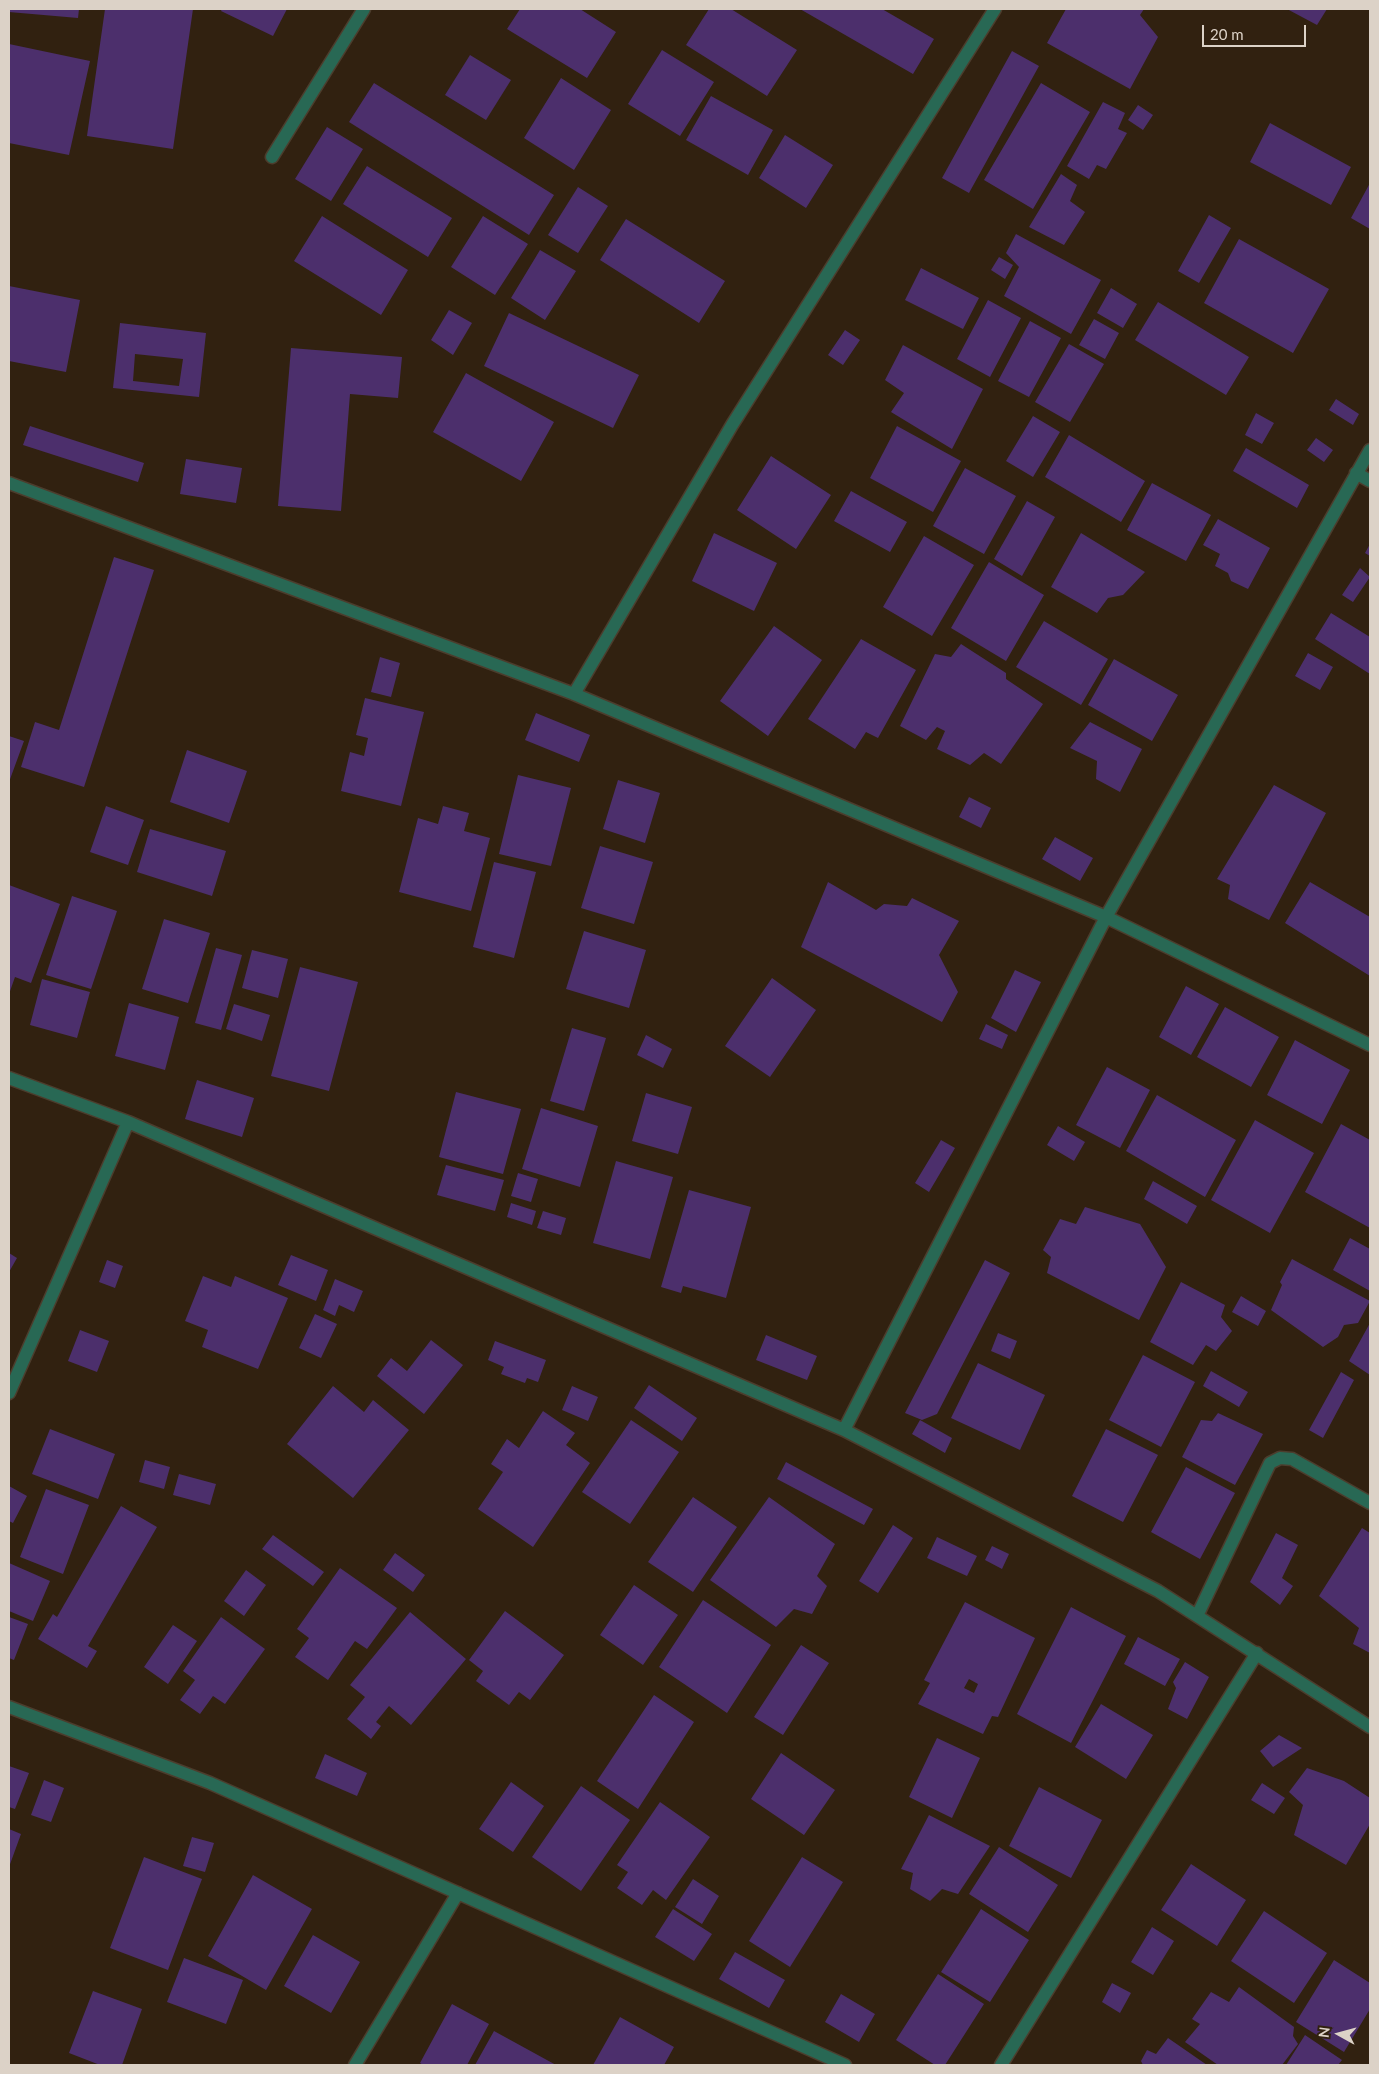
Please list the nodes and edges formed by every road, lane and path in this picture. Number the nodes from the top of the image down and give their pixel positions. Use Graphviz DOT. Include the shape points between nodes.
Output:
graph roads {
  1 [pos="364,9"];
  2 [pos="995,9"];
  3 [pos="272,157"];
  4 [pos="1370,450"];
  5 [pos="1356,473"];
  6 [pos="1370,481"];
  7 [pos="9,484"];
  8 [pos="574,694"];
  9 [pos="1106,917"];
  10 [pos="1370,1045"];
  11 [pos="9,1078"];
  12 [pos="128,1122"];
  13 [pos="9,1393"];
  14 [pos="844,1430"];
  15 [pos="1370,1504"];
  16 [pos="1197,1616"];
  17 [pos="1257,1653"];
  18 [pos="9,1707"];
  19 [pos="1370,1728"];
  20 [pos="458,1893"];
  21 [pos="355,2065"];
  22 [pos="845,2065"];
  23 [pos="1001,2065"];
  1 -- 3 [label="street"];
  2 -- 8 [label="street" via="732,425"];
  4 -- 5 [label="street"];
  5 -- 6 [label="street"];
  5 -- 9 [label="street"];
  7 -- 8 [label="street"];
  8 -- 9 [label="street"];
  9 -- 10 [label="street"];
  9 -- 14 [label="street"];
  11 -- 12 [label="street"];
  12 -- 13 [label="street"];
  12 -- 14 [label="street"];
  14 -- 16 [label="street" via="1158,1591"];
  15 -- 16 [label="street" via="1292,1459 1280,1458 1270,1464"];
  16 -- 17 [label="street"];
  17 -- 19 [label="street"];
  17 -- 23 [label="street"];
  18 -- 20 [label="street" via="210,1783"];
  20 -- 21 [label="street"];
  20 -- 22 [label="street"];
}
